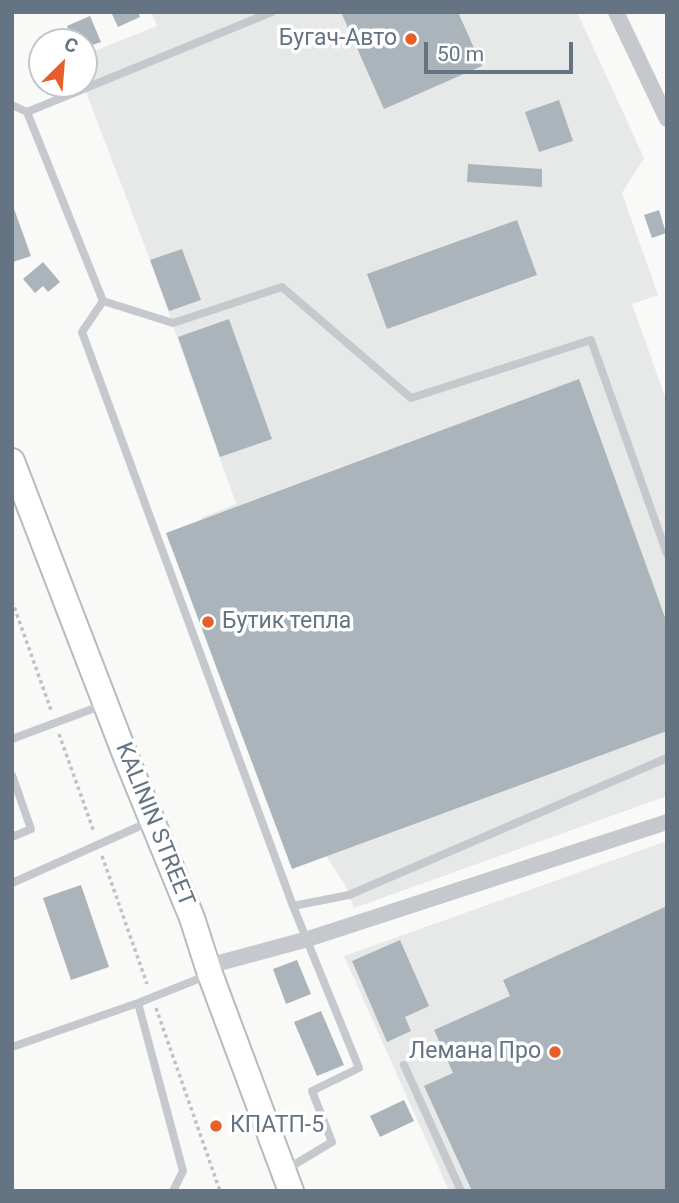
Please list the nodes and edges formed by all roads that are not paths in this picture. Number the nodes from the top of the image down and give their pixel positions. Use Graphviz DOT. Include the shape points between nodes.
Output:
graph roads {
  1 [pos="272,12"];
  2 [pos="616,12"];
  3 [pos="258,15"];
  4 [pos="12,104"];
  5 [pos="27,112"];
  6 [pos="667,119"];
  7 [pos="103,301"];
  8 [pos="12,461"];
  9 [pos="18,491"];
  10 [pos="667,554"];
  11 [pos="106,704"];
  12 [pos="12,739"];
  13 [pos="667,758"];
  14 [pos="12,775"];
  15 [pos="152,820"];
  16 [pos="667,822"];
  17 [pos="12,837"];
  18 [pos="12,883"];
  19 [pos="293,906"];
  20 [pos="308,939"];
  21 [pos="209,970"];
  22 [pos="138,1003"];
  23 [pos="12,1046"];
  24 [pos="404,1065"];
  25 [pos="287,1181"];
  26 [pos="173,1191"];
  27 [pos="461,1191"];
  1 -- 3 [label="lane"];
  2 -- 6 [label="street"];
  3 -- 5 [label="lane"];
  4 -- 5 [label="lane"];
  5 -- 7 [label="lane"];
  7 -- 10 [label="lane" via="173,323 282,287 411,398 591,340"];
  7 -- 19 [label="lane" via="82,332"];
  8 -- 9 [label="main road, KALININ STREET"];
  9 -- 11 [label="main road, KALININ STREET"];
  11 -- 12 [label="lane"];
  11 -- 15 [label="main road, KALININ STREET"];
  13 -- 19 [label="lane" via="349,894"];
  14 -- 17 [label="lane" via="31,829"];
  15 -- 18 [label="lane"];
  15 -- 21 [label="main road, KALININ STREET"];
  16 -- 20 [label="street"];
  19 -- 20 [label="lane"];
  20 -- 21 [label="street"];
  20 -- 25 [label="lane" via="359,1068 312,1091 332,1142"];
  21 -- 22 [label="lane"];
  21 -- 25 [label="main road, KALININ STREET"];
  22 -- 23 [label="lane"];
  22 -- 26 [label="lane" via="183,1171"];
  24 -- 27 [label="lane"];
}
